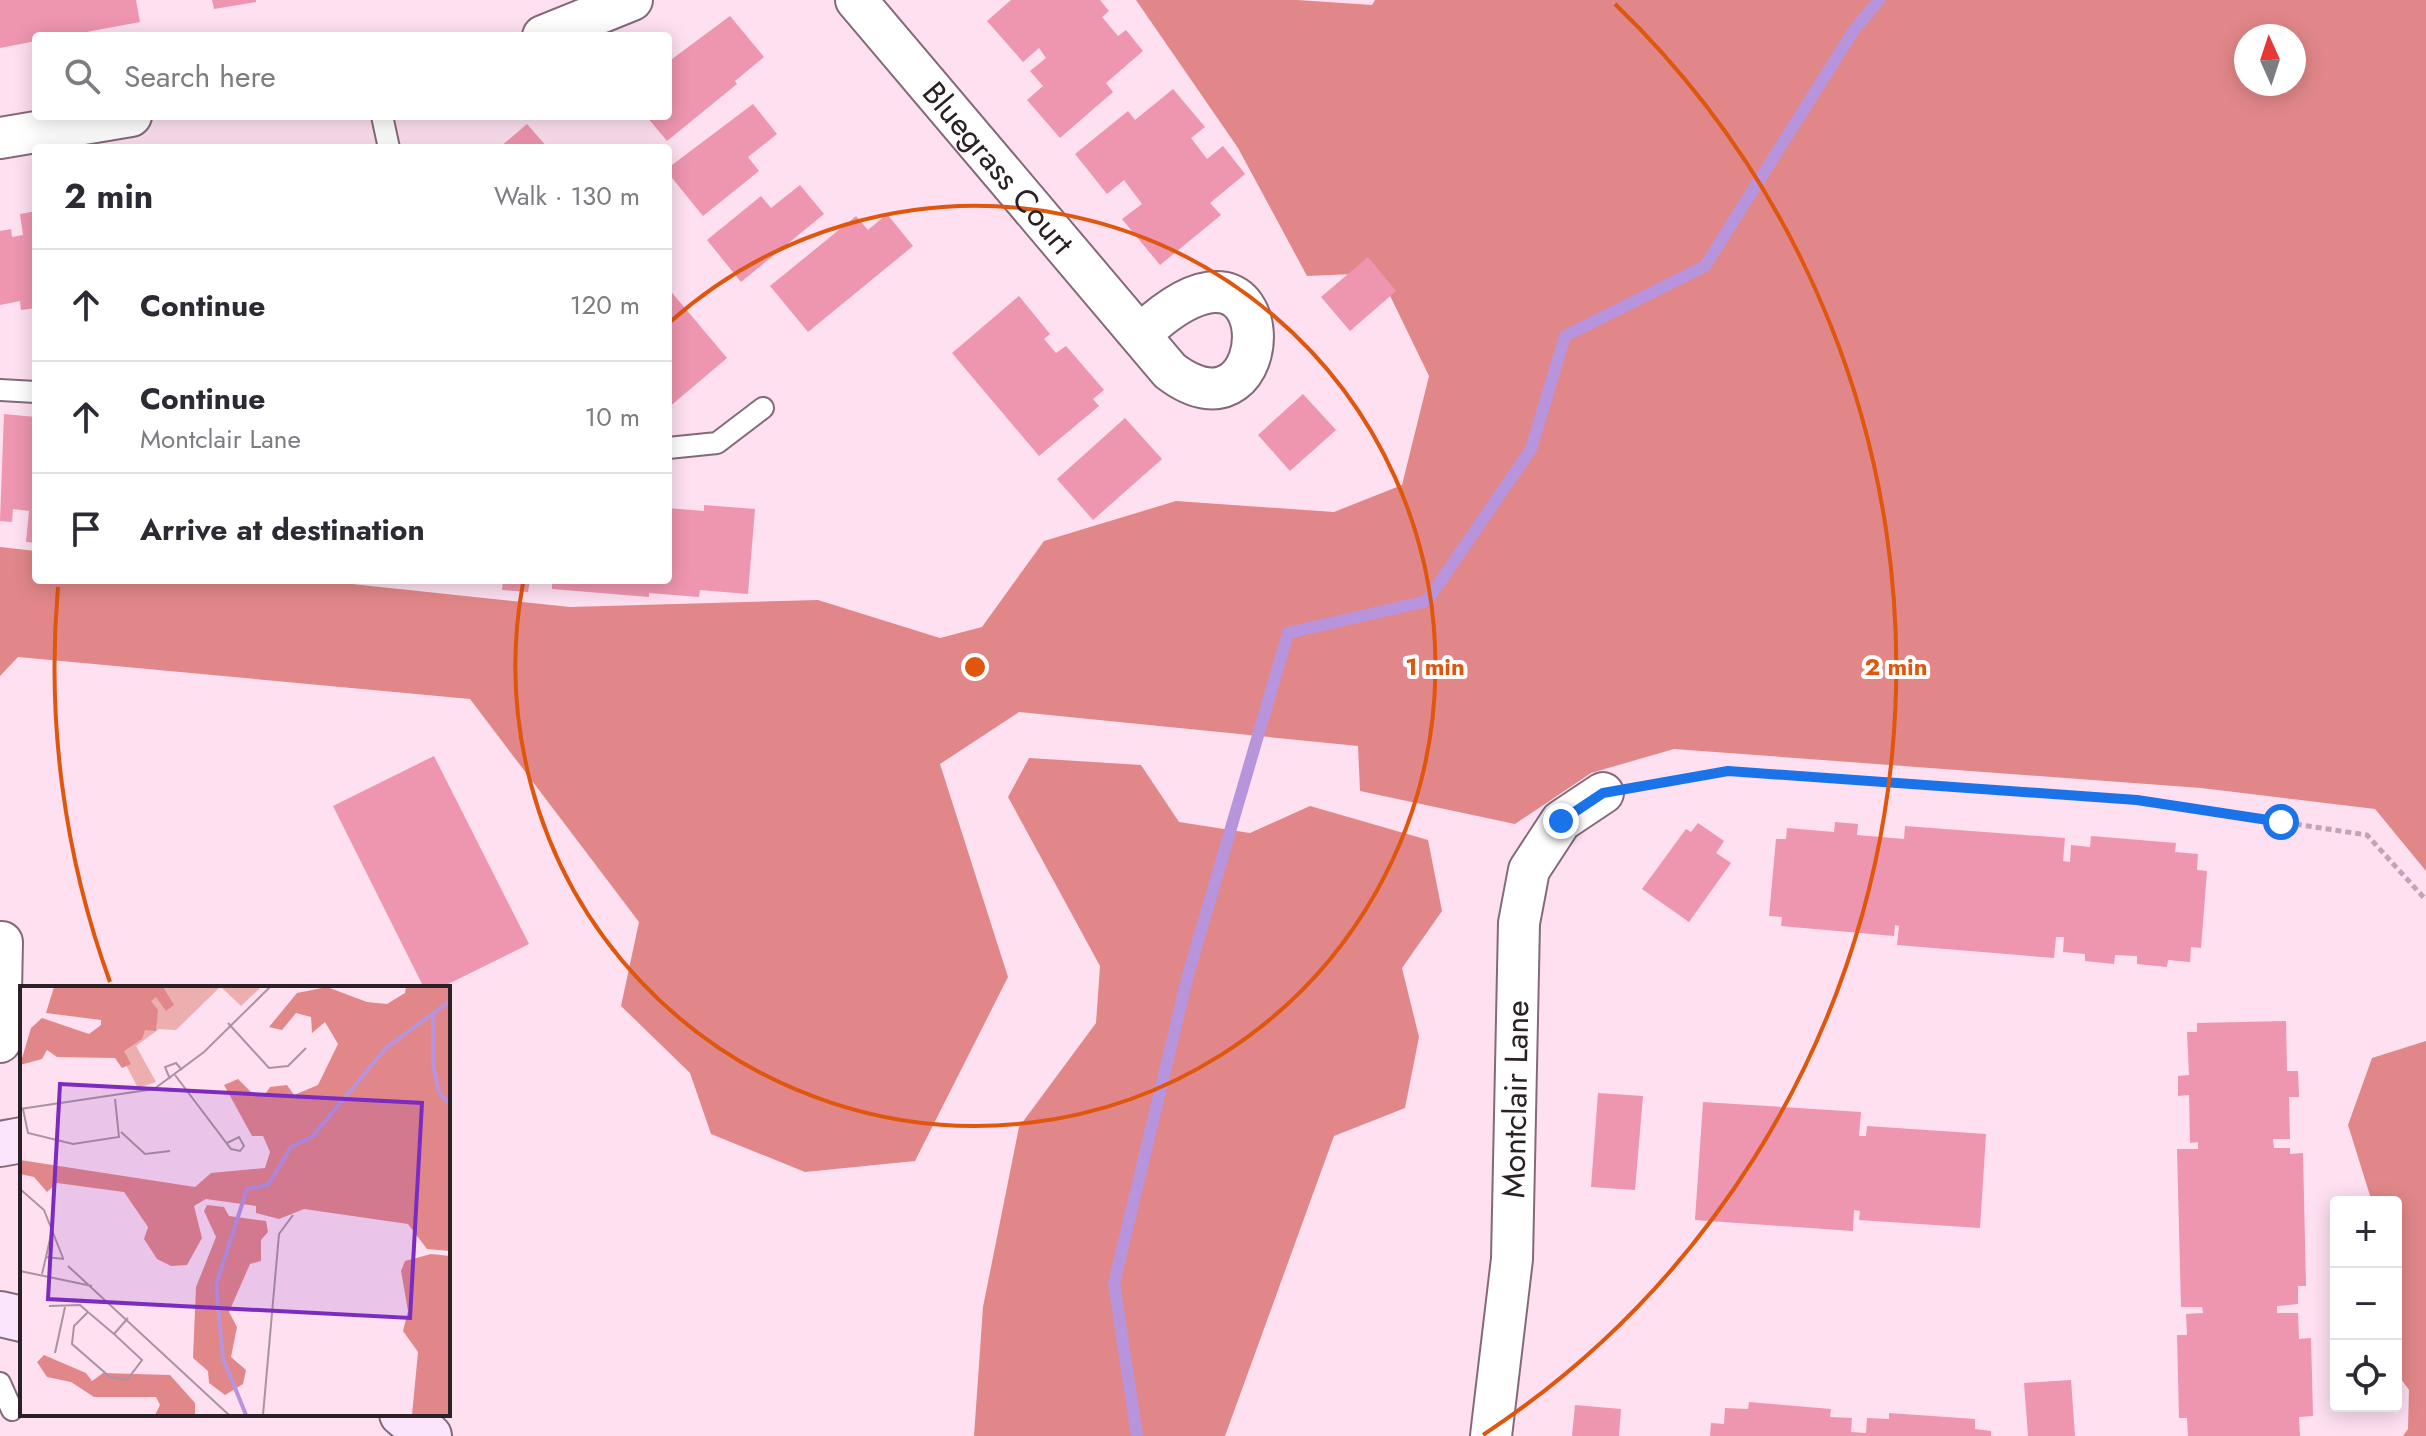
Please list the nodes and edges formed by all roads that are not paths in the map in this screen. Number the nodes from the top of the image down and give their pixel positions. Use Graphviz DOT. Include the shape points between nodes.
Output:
graph roads {
  1 [pos="632,0"];
  2 [pos="856,0"];
  3 [pos="553,32"];
  4 [pos="107,120"];
  5 [pos="383,120"];
  6 [pos="0,138"];
  7 [pos="388,144"];
  8 [pos="1142,333"];
  9 [pos="0,390"];
  10 [pos="32,392"];
  11 [pos="763,408"];
  12 [pos="672,448"];
  13 [pos="1603,793"];
  14 [pos="1,940"];
  15 [pos="23,986"];
  16 [pos="0,1042"];
  17 [pos="20,1140"];
  18 [pos="0,1144"];
  19 [pos="0,1314"];
  20 [pos="20,1319"];
  21 [pos="0,1383"];
  22 [pos="20,1399"];
  23 [pos="404,1416"];
  24 [pos="429,1436"];
  25 [pos="1491,1436"];
  1 -- 3 [label="street"];
  2 -- 8 [label="street, Bluegrass Court"];
  4 -- 6 [label="street"];
  5 -- 7 [label="lane"];
  9 -- 10 [label="lane"];
  11 -- 12 [label="lane" via="717,443"];
  13 -- 25 [label="street, Montclair Lane" via="1561,821 1529,870 1519,923 1512,1259"];
  14 -- 15 [label="street"];
  14 -- 16 [label="street"];
  17 -- 18 [label="street"];
  19 -- 20 [label="street"];
  21 -- 22 [label="lane" via="12,1410"];
  23 -- 24 [label="street"];
}
